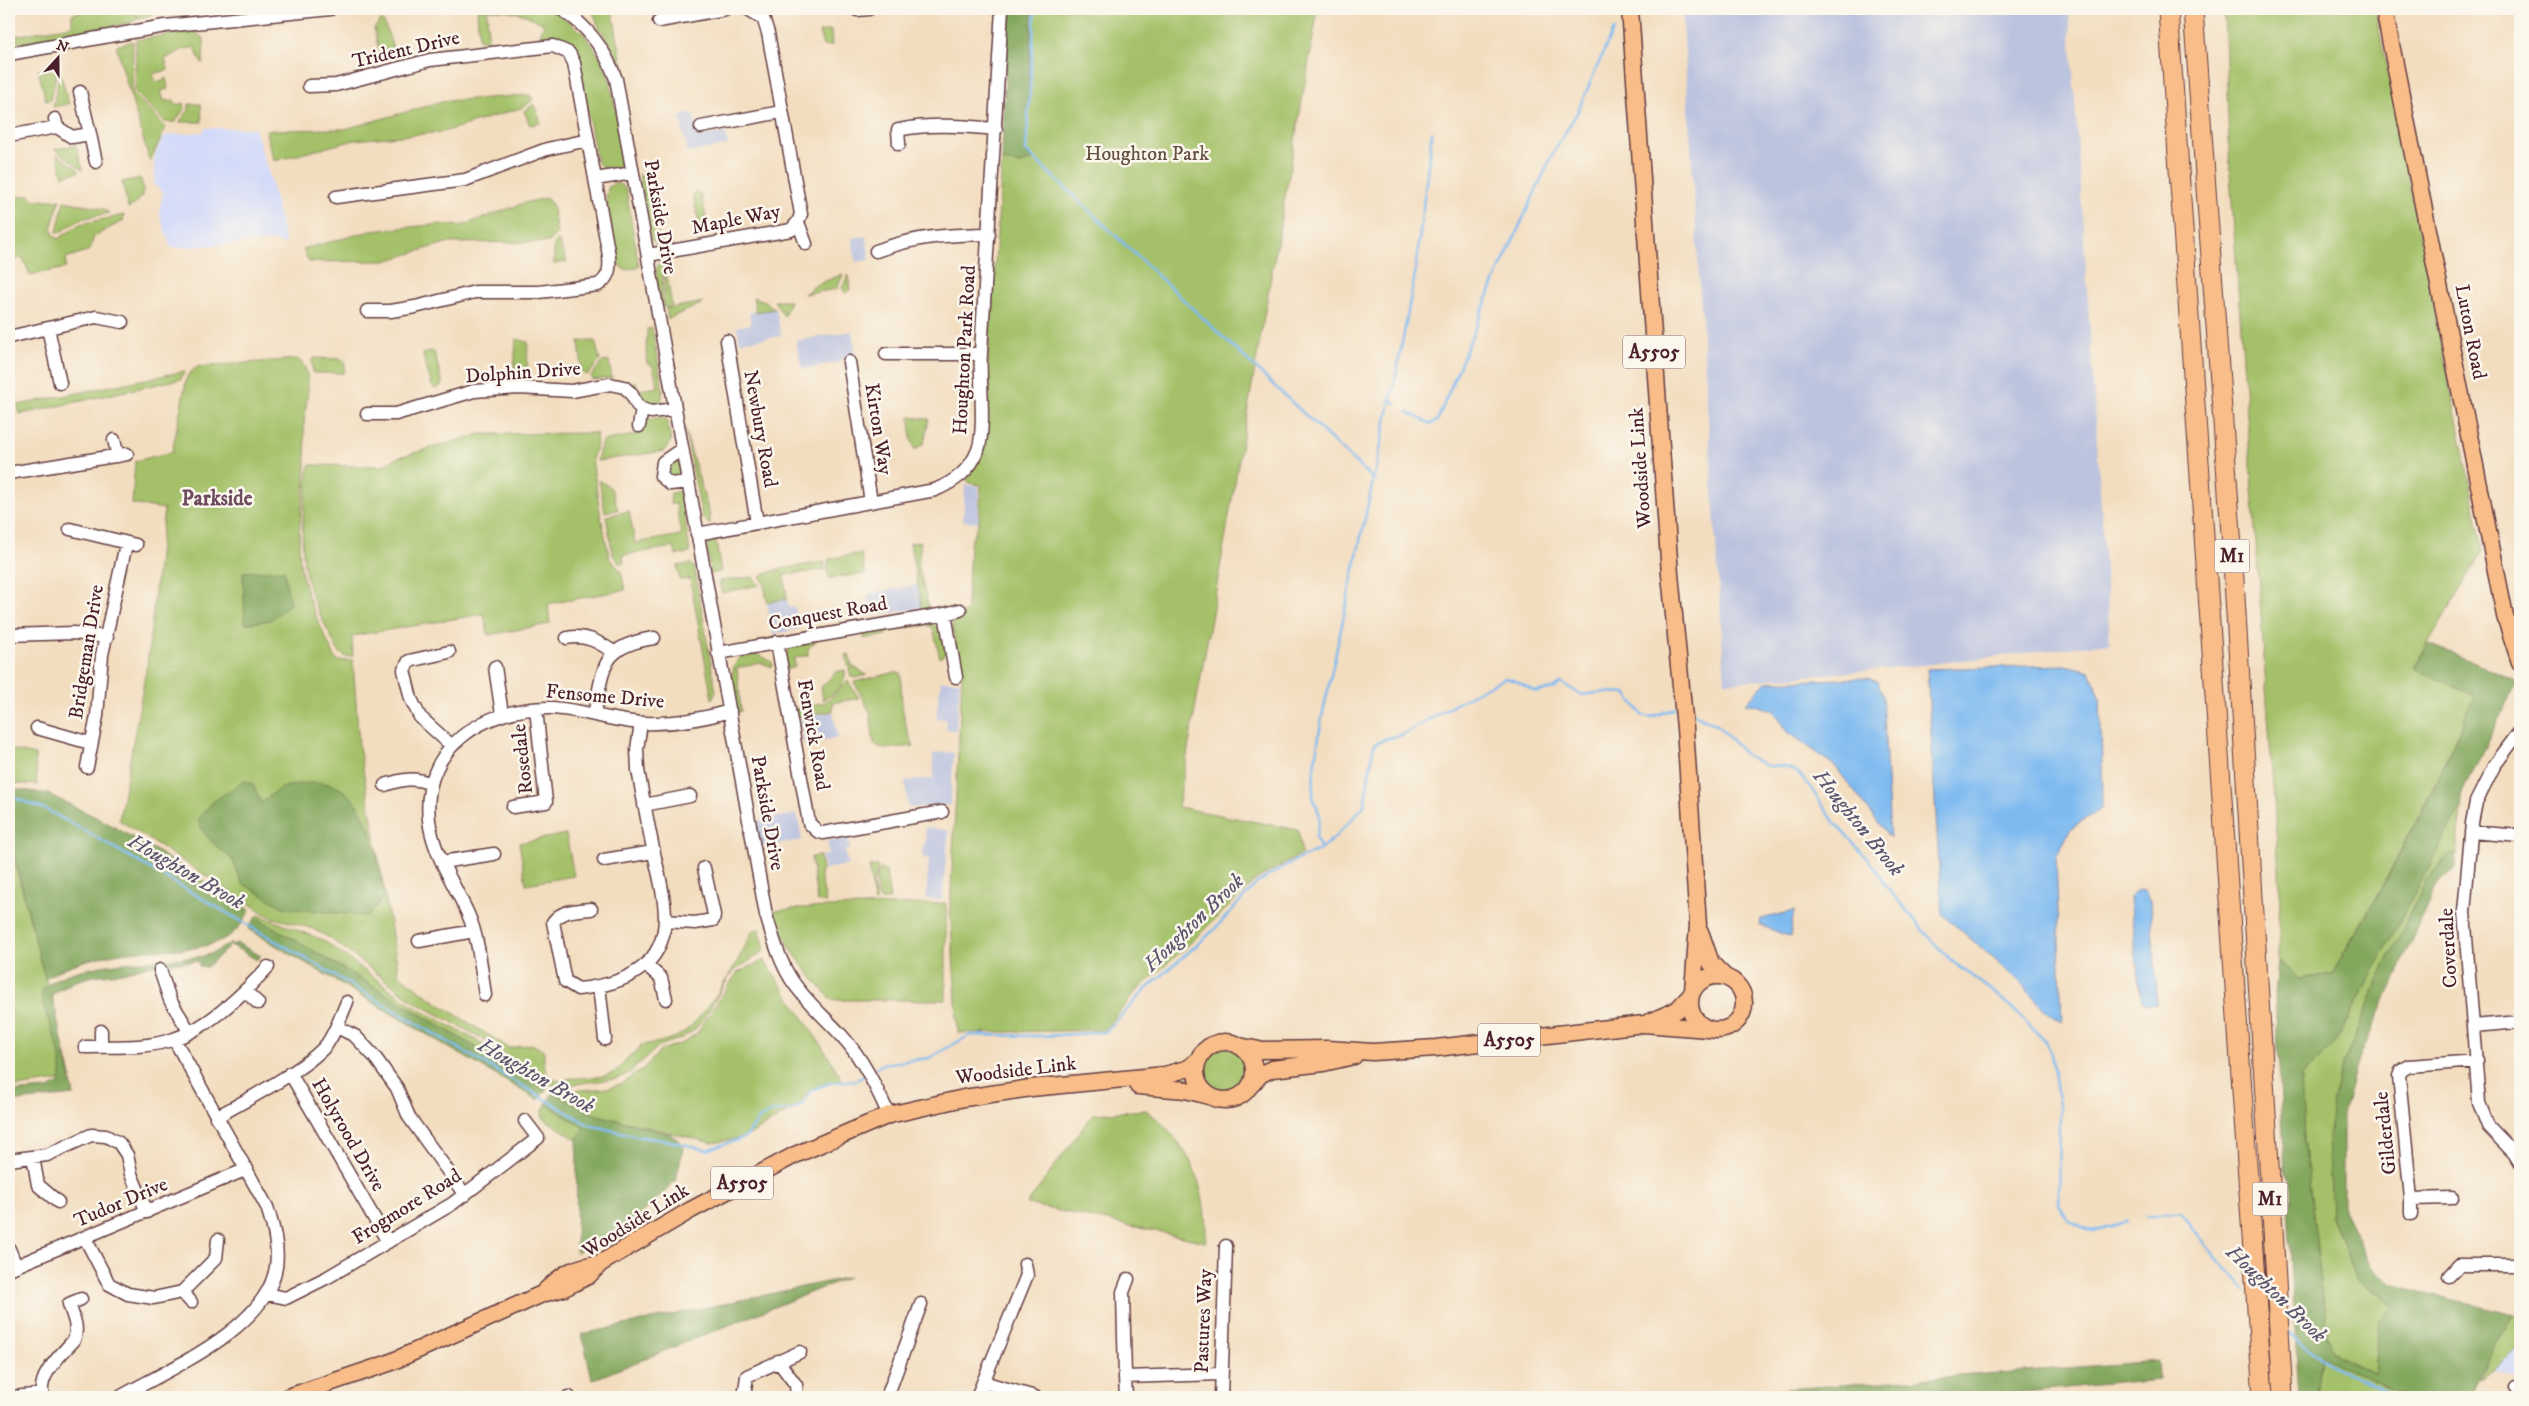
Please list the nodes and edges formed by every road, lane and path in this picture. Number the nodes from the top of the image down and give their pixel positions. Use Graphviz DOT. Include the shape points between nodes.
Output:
graph roads {
  1 [pos="330,9"];
  2 [pos="561,9"];
  3 [pos="726,9"];
  4 [pos="748,9"];
  5 [pos="1002,9"];
  6 [pos="1630,9"];
  7 [pos="2158,9"];
  8 [pos="2168,9"];
  9 [pos="2193,9"];
  10 [pos="2206,9"];
  11 [pos="2384,9"];
  12 [pos="273,12"];
  13 [pos="659,21"];
  14 [pos="9,51"];
  15 [pos="309,86"];
  16 [pos="80,92"];
  17 [pos="781,112"];
  18 [pos="702,127"];
  19 [pos="996,129"];
  20 [pos="90,134"];
  21 [pos="9,136"];
  22 [pos="588,140"];
  23 [pos="899,144"];
  24 [pos="96,162"];
  25 [pos="2178,165"];
  26 [pos="633,173"];
  27 [pos="595,179"];
  28 [pos="336,197"];
  29 [pos="798,222"];
  30 [pos="989,234"];
  31 [pos="806,244"];
  32 [pos="876,251"];
  33 [pos="648,255"];
  34 [pos="367,312"];
  35 [pos="122,322"];
  36 [pos="48,328"];
  37 [pos="9,337"];
  38 [pos="726,341"];
  39 [pos="886,354"];
  40 [pos="981,354"];
  41 [pos="849,362"];
  42 [pos="60,384"];
  43 [pos="642,409"];
  44 [pos="675,409"];
  45 [pos="368,414"];
  46 [pos="639,426"];
  47 [pos="114,440"];
  48 [pos="683,452"];
  49 [pos="9,473"];
  50 [pos="688,482"];
  51 [pos="871,502"];
  52 [pos="757,522"];
  53 [pos="70,529"];
  54 [pos="697,534"];
  55 [pos="2232,547"];
  56 [pos="960,610"];
  57 [pos="945,614"];
  58 [pos="9,635"];
  59 [pos="107,637"];
  60 [pos="566,638"];
  61 [pos="654,638"];
  62 [pos="777,642"];
  63 [pos="449,652"];
  64 [pos="614,652"];
  65 [pos="718,653"];
  66 [pos="2520,662"];
  67 [pos="494,668"];
  68 [pos="956,677"];
  69 [pos="536,709"];
  70 [pos="730,711"];
  71 [pos="502,714"];
  72 [pos="594,715"];
  73 [pos="641,723"];
  74 [pos="36,728"];
  75 [pos="2520,731"];
  76 [pos="90,743"];
  77 [pos="452,746"];
  78 [pos="87,767"];
  79 [pos="431,784"];
  80 [pos="385,785"];
  81 [pos="690,796"];
  82 [pos="644,805"];
  83 [pos="513,807"];
  84 [pos="942,812"];
  85 [pos="2471,832"];
  86 [pos="2520,836"];
  87 [pos="654,852"];
  88 [pos="494,854"];
  89 [pos="604,860"];
  90 [pos="442,862"];
  91 [pos="704,868"];
  92 [pos="591,909"];
  93 [pos="665,921"];
  94 [pos="1698,925"];
  95 [pos="474,931"];
  96 [pos="419,941"];
  97 [pos="646,965"];
  98 [pos="268,967"];
  99 [pos="160,970"];
  100 [pos="1725,977"];
  101 [pos="599,986"];
  102 [pos="246,992"];
  103 [pos="1692,993"];
  104 [pos="485,995"];
  105 [pos="666,999"];
  106 [pos="347,1002"];
  107 [pos="258,1003"];
  108 [pos="2520,1022"];
  109 [pos="1644,1024"];
  110 [pos="2473,1026"];
  111 [pos="337,1027"];
  112 [pos="1708,1029"];
  113 [pos="101,1031"];
  114 [pos="189,1031"];
  115 [pos="174,1039"];
  116 [pos="605,1039"];
  117 [pos="101,1046"];
  118 [pos="1239,1046"];
  119 [pos="85,1047"];
  120 [pos="1373,1052"];
  121 [pos="1199,1059"];
  122 [pos="2477,1061"];
  123 [pos="290,1073"];
  124 [pos="1097,1082"];
  125 [pos="1249,1087"];
  126 [pos="1214,1098"];
  127 [pos="889,1115"];
  128 [pos="216,1117"];
  129 [pos="525,1121"];
  130 [pos="32,1157"];
  131 [pos="9,1160"];
  132 [pos="2520,1163"];
  133 [pos="247,1170"];
  134 [pos="465,1195"];
  135 [pos="2452,1198"];
  136 [pos="2412,1200"];
  137 [pos="58,1202"];
  138 [pos="147,1212"];
  139 [pos="2411,1214"];
  140 [pos="85,1238"];
  141 [pos="218,1240"];
  142 [pos="388,1242"];
  143 [pos="1226,1246"];
  144 [pos="9,1248"];
  145 [pos="1026,1264"];
  146 [pos="2520,1265"];
  147 [pos="13,1268"];
  148 [pos="2449,1276"];
  149 [pos="1128,1279"];
  150 [pos="182,1292"];
  151 [pos="267,1294"];
  152 [pos="81,1298"];
  153 [pos="191,1302"];
  154 [pos="921,1304"];
  155 [pos="800,1352"];
  156 [pos="778,1361"];
  157 [pos="1220,1374"];
  158 [pos="1125,1377"];
  159 [pos="984,1382"];
  160 [pos="2262,1389"];
  161 [pos="2282,1389"];
  162 [pos="43,1395"];
  163 [pos="14,1397"];
  164 [pos="120,1397"];
  165 [pos="288,1397"];
  166 [pos="744,1397"];
  167 [pos="797,1397"];
  168 [pos="887,1397"];
  169 [pos="977,1397"];
  170 [pos="1035,1397"];
  171 [pos="1126,1397"];
  172 [pos="1221,1397"];
  1 -- 12 [label="street"];
  2 -- 26 [label="street, Parkside Drive" via="575,17 599,43 613,70"];
  3 -- 13 [label="street"];
  4 -- 17 [label="street, Maple Way" via="759,15 766,25"];
  5 -- 19 [label="street, Houghton Park Road"];
  6 -- 94 [label="main road, Woodside Link / A5505"];
  7 -- 25 [label="highway"];
  8 -- 25 [label="highway, M1"];
  9 -- 55 [label="highway, M1"];
  10 -- 55 [label="highway" via="2231,431"];
  11 -- 66 [label="main road, Luton Road" via="2505,616"];
  12 -- 14 [label="street"];
  15 -- 22 [label="street, Trident Drive" via="336,85 430,60 553,46 569,53 574,63"];
  16 -- 20 [label="street"];
  17 -- 18 [label="street"];
  17 -- 29 [label="street, Maple Way" via="801,214"];
  19 -- 23 [label="street" via="942,124 916,126 898,130"];
  19 -- 30 [label="street, Houghton Park Road"];
  20 -- 21 [label="street" via="72,136 56,123"];
  20 -- 24 [label="street"];
  22 -- 27 [label="street, Trident Drive"];
  22 -- 28 [label="street" via="547,149 465,180"];
  25 -- 160 [label="highway, M1"];
  26 -- 27 [label="street"];
  26 -- 33 [label="street, Parkside Drive"];
  27 -- 34 [label="street, Trident Drive" via="610,267 608,276 598,285 539,292 475,292 415,307"];
  29 -- 31 [label="street, Maple Way"];
  29 -- 33 [label="street, Maple Way" via="791,230"];
  30 -- 32 [label="street" via="938,235 906,240"];
  30 -- 40 [label="street, Houghton Park Road"];
  33 -- 44 [label="street, Parkside Drive"];
  35 -- 36 [label="street" via="96,317"];
  36 -- 37 [label="street"];
  36 -- 42 [label="street"];
  38 -- 52 [label="street, Newbury Road"];
  39 -- 40 [label="street, Kirton Way"];
  40 -- 51 [label="street, Houghton Park Road" via="978,449 968,468 951,483 935,490"];
  41 -- 51 [label="street, Kirton Way"];
  43 -- 44 [label="street" via="651,412"];
  43 -- 45 [label="street, Dolphin Drive" via="624,387 610,384 572,391 519,388 474,391 396,414"];
  43 -- 46 [label="street"];
  44 -- 48 [label="street, Parkside Drive"];
  47 -- 49 [label="street" via="122,455"];
  48 -- 50 [label="street, Parkside Drive"];
  48 -- 50 [label="street" via="663,462 662,476 670,484"];
  50 -- 54 [label="street, Parkside Drive"];
  51 -- 52 [label="street, Houghton Park Road"];
  52 -- 54 [label="street, Houghton Park Road"];
  53 -- 59 [label="street, Bridgeman Drive" via="131,544"];
  54 -- 65 [label="street, Parkside Drive"];
  55 -- 161 [label="highway, M1"];
  56 -- 57 [label="street, Conquest Road"];
  57 -- 62 [label="street, Conquest Road"];
  57 -- 68 [label="street"];
  58 -- 59 [label="street" via="74,633"];
  59 -- 76 [label="street, Bridgeman Drive" via="99,678 97,716"];
  60 -- 64 [label="street" via="579,635 590,638"];
  61 -- 64 [label="street" via="631,642"];
  62 -- 65 [label="street, Conquest Road"];
  62 -- 84 [label="street, Fenwick Road" via="809,823 815,837"];
  63 -- 77 [label="street" via="409,661 404,670 411,699 420,716"];
  64 -- 72 [label="street" via="602,676"];
  65 -- 70 [label="street, Parkside Drive"];
  67 -- 71 [label="street"];
  69 -- 71 [label="street, Fensome Drive"];
  69 -- 72 [label="street, Fensome Drive"];
  69 -- 83 [label="street, Rosedale" via="546,802"];
  70 -- 73 [label="street, Fensome Drive" via="668,723"];
  70 -- 127 [label="street, Parkside Drive" via="766,915 781,960 800,993 843,1037 861,1061"];
  71 -- 77 [label="street, Fensome Drive" via="481,723"];
  72 -- 73 [label="street, Fensome Drive"];
  73 -- 82 [label="street" via="637,749"];
  74 -- 76 [label="street"];
  75 -- 85 [label="street, Coverdale" via="2494,766 2476,802"];
  76 -- 78 [label="street, Bridgeman Drive"];
  77 -- 79 [label="street, Fensome Drive" via="439,763"];
  79 -- 80 [label="street" via="418,779 400,779"];
  79 -- 90 [label="street, Fensome Drive" via="428,802 430,821"];
  81 -- 82 [label="street"];
  82 -- 87 [label="street"];
  85 -- 86 [label="street"];
  85 -- 110 [label="street, Coverdale" via="2464,912"];
  87 -- 89 [label="street"];
  87 -- 93 [label="street"];
  88 -- 90 [label="street"];
  90 -- 95 [label="street, Fensome Drive"];
  91 -- 93 [label="street" via="714,915 712,920 694,923"];
  92 -- 101 [label="street" via="563,914 555,919 552,926 568,985 578,989"];
  93 -- 97 [label="street" via="658,946"];
  94 -- 100 [label="main road, Woodside Link / A5505" via="1709,958"];
  94 -- 103 [label="main road, Woodside Link / A5505"];
  95 -- 96 [label="street"];
  95 -- 104 [label="street, Fensome Drive"];
  97 -- 101 [label="street" via="630,976"];
  97 -- 105 [label="street" via="661,978"];
  98 -- 102 [label="street"];
  99 -- 114 [label="street" via="170,1000"];
  100 -- 103 [label="main road, A5505" via="1710,977 1698,984"];
  100 -- 112 [label="main road, A5505" via="1741,989 1745,1005 1743,1013 1733,1026 1725,1030"];
  101 -- 116 [label="street"];
  102 -- 107 [label="street"];
  102 -- 114 [label="street"];
  103 -- 109 [label="main road, Woodside Link / A5505" via="1677,1010"];
  103 -- 112 [label="main road, A5505" via="1693,1016"];
  106 -- 111 [label="street"];
  108 -- 110 [label="street"];
  109 -- 112 [label="main road, Woodside Link / A5505"];
  109 -- 120 [label="main road, Woodside Link / A5505"];
  110 -- 122 [label="street, Coverdale"];
  111 -- 123 [label="street" via="319,1053"];
  111 -- 134 [label="street" via="355,1036 374,1056 397,1088 409,1118"];
  113 -- 117 [label="street"];
  114 -- 115 [label="street"];
  115 -- 117 [label="street" via="151,1044"];
  115 -- 128 [label="street"];
  117 -- 119 [label="street"];
  118 -- 120 [label="main road, Woodside Link / A5505" via="1259,1050"];
  118 -- 121 [label="main road, Woodside Link" via="1216,1043"];
  118 -- 125 [label="main road" via="1253,1064"];
  120 -- 125 [label="main road, Woodside Link / A5505" via="1323,1063 1272,1069 1261,1074"];
  121 -- 124 [label="main road, Woodside Link / A5505" via="1176,1073"];
  121 -- 126 [label="main road" via="1196,1077 1200,1086"];
  122 -- 132 [label="street, Coverdale" via="2479,1103 2488,1126 2514,1152"];
  122 -- 136 [label="street, Gilderdale" via="2409,1066 2401,1071"];
  123 -- 128 [label="street"];
  123 -- 142 [label="street, Holyrood Drive"];
  124 -- 126 [label="main road, Woodside Link / A5505" via="1186,1090"];
  124 -- 127 [label="main road, Woodside Link / A5505" via="996,1093"];
  125 -- 126 [label="main road, Woodside Link" via="1230,1100"];
  127 -- 165 [label="main road, Woodside Link / A5505" via="795,1155 691,1210 601,1263 575,1268 557,1278 542,1294 389,1363"];
  128 -- 133 [label="street"];
  129 -- 134 [label="street, Frogmore Road" via="538,1138"];
  130 -- 131 [label="street"];
  130 -- 137 [label="street" via="38,1185"];
  130 -- 138 [label="street" via="47,1156 79,1138 106,1136 119,1143 127,1155 131,1174"];
  133 -- 138 [label="street, Tudor Drive"];
  133 -- 151 [label="street" via="267,1207 274,1230 276,1267"];
  134 -- 142 [label="street, Frogmore Road"];
  135 -- 136 [label="street, Gilderdale"];
  136 -- 139 [label="street"];
  138 -- 140 [label="street, Tudor Drive"];
  140 -- 147 [label="street, Tudor Drive"];
  140 -- 150 [label="street" via="109,1284 128,1294 154,1298"];
  141 -- 150 [label="street" via="216,1258"];
  142 -- 151 [label="street, Frogmore Road" via="286,1298"];
  143 -- 157 [label="street, Pastures Way"];
  144 -- 147 [label="street"];
  145 -- 159 [label="street" via="1027,1275"];
  146 -- 148 [label="street" via="2459,1265"];
  149 -- 158 [label="street" via="1123,1292"];
  150 -- 153 [label="street"];
  151 -- 164 [label="street" via="255,1312 224,1336"];
  152 -- 162 [label="street" via="68,1304 77,1328 76,1335 48,1371"];
  154 -- 168 [label="street"];
  155 -- 156 [label="street"];
  156 -- 166 [label="street" via="747,1376"];
  156 -- 167 [label="street" via="796,1385"];
  157 -- 158 [label="street"];
  157 -- 172 [label="street, Pastures Way"];
  158 -- 171 [label="street"];
  159 -- 169 [label="street"];
  159 -- 170 [label="street"];
  162 -- 163 [label="street"];
}
